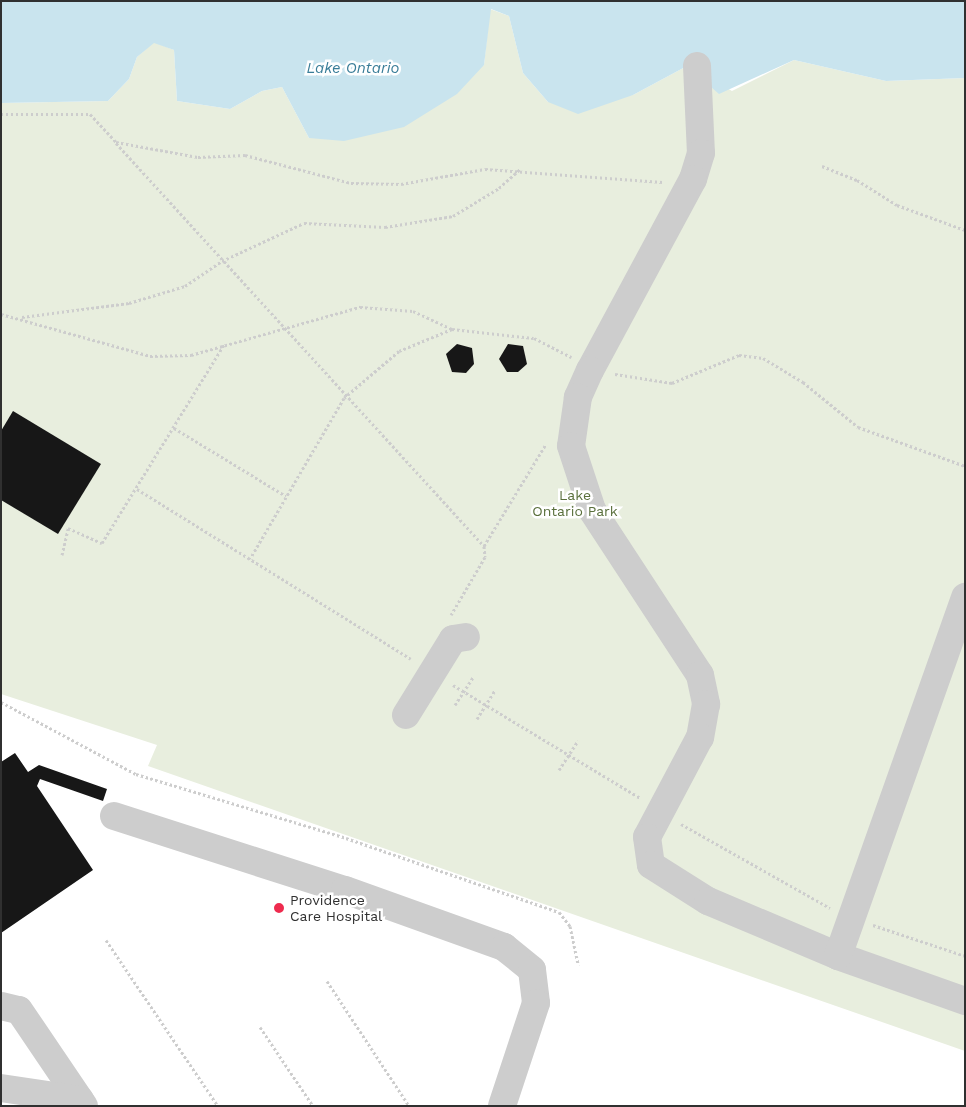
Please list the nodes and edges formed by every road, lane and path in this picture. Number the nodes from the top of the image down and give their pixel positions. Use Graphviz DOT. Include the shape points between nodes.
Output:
graph roads {
  1 [pos="698,66"];
  2 [pos="1,114"];
  3 [pos="116,142"];
  4 [pos="822,166"];
  5 [pos="520,169"];
  6 [pos="693,178"];
  7 [pos="965,230"];
  8 [pos="222,261"];
  9 [pos="1,314"];
  10 [pos="19,317"];
  11 [pos="282,327"];
  12 [pos="452,330"];
  13 [pos="224,344"];
  14 [pos="590,370"];
  15 [pos="344,398"];
  16 [pos="174,428"];
  17 [pos="548,440"];
  18 [pos="965,466"];
  19 [pos="137,489"];
  20 [pos="286,496"];
  21 [pos="484,546"];
  22 [pos="62,555"];
  23 [pos="250,559"];
  24 [pos="965,597"];
  25 [pos="459,638"];
  26 [pos="432,672"];
  27 [pos="473,676"];
  28 [pos="495,690"];
  29 [pos="464,692"];
  30 [pos="1,702"];
  31 [pos="455,705"];
  32 [pos="486,705"];
  33 [pos="406,715"];
  34 [pos="477,719"];
  35 [pos="578,741"];
  36 [pos="569,754"];
  37 [pos="559,770"];
  38 [pos="659,810"];
  39 [pos="114,816"];
  40 [pos="852,917"];
  41 [pos="106,940"];
  42 [pos="838,956"];
  43 [pos="965,956"];
  44 [pos="578,965"];
  45 [pos="327,981"];
  46 [pos="965,1001"];
  47 [pos="1,1006"];
  48 [pos="260,1027"];
  49 [pos="1,1088"];
  50 [pos="82,1103"];
  51 [pos="218,1106"];
  52 [pos="313,1106"];
  53 [pos="410,1106"];
  54 [pos="502,1106"];
  1 -- 6 [label="lane" via="701,153"];
  2 -- 3 [label="path" via="90,114"];
  3 -- 5 [label="path" via="198,157 245,155 351,183 401,184 485,169"];
  3 -- 8 [label="path"];
  4 -- 7 [label="path" via="857,180 897,205"];
  5 -- 6 [label="path" via="660,182"];
  5 -- 8 [label="path" via="499,188 453,216 385,226 304,223"];
  6 -- 14 [label="lane"];
  8 -- 10 [label="path" via="185,286 129,303"];
  8 -- 11 [label="path"];
  9 -- 10 [label="path"];
  10 -- 13 [label="path" via="107,347 150,356 191,355"];
  11 -- 12 [label="path" via="360,307 413,311"];
  11 -- 13 [label="path"];
  11 -- 15 [label="path"];
  12 -- 14 [label="path" via="534,338 564,351"];
  12 -- 15 [label="path" via="400,351"];
  13 -- 16 [label="path"];
  14 -- 18 [label="path" via="672,383 738,355 763,358 803,382 858,427"];
  14 -- 38 [label="lane" via="578,397 571,446 592,510 700,675 706,704 700,737"];
  15 -- 20 [label="path"];
  15 -- 21 [label="path"];
  16 -- 19 [label="path"];
  16 -- 20 [label="path"];
  17 -- 21 [label="path"];
  19 -- 22 [label="path" via="102,543 68,528"];
  19 -- 23 [label="path"];
  20 -- 23 [label="path"];
  21 -- 25 [label="path" via="485,556 446,624"];
  23 -- 26 [label="path"];
  24 -- 40 [label="lane"];
  25 -- 26 [label="lane"];
  26 -- 29 [label="path"];
  26 -- 33 [label="lane"];
  27 -- 29 [label="path"];
  28 -- 32 [label="path"];
  29 -- 31 [label="path"];
  29 -- 32 [label="path"];
  30 -- 44 [label="path" via="136,774 355,841 559,912 570,926"];
  32 -- 34 [label="path"];
  32 -- 36 [label="path"];
  35 -- 36 [label="path"];
  36 -- 37 [label="path"];
  36 -- 38 [label="path"];
  38 -- 40 [label="path" via="810,900"];
  38 -- 42 [label="lane" via="647,838 651,865 708,901"];
  39 -- 54 [label="lane" via="346,890 504,946 532,970 536,1003"];
  40 -- 42 [label="lane"];
  40 -- 43 [label="path"];
  41 -- 51 [label="path"];
  42 -- 46 [label="lane"];
  45 -- 53 [label="path"];
  47 -- 50 [label="lane" via="19,1010"];
  48 -- 52 [label="path"];
  49 -- 50 [label="lane"];
}
